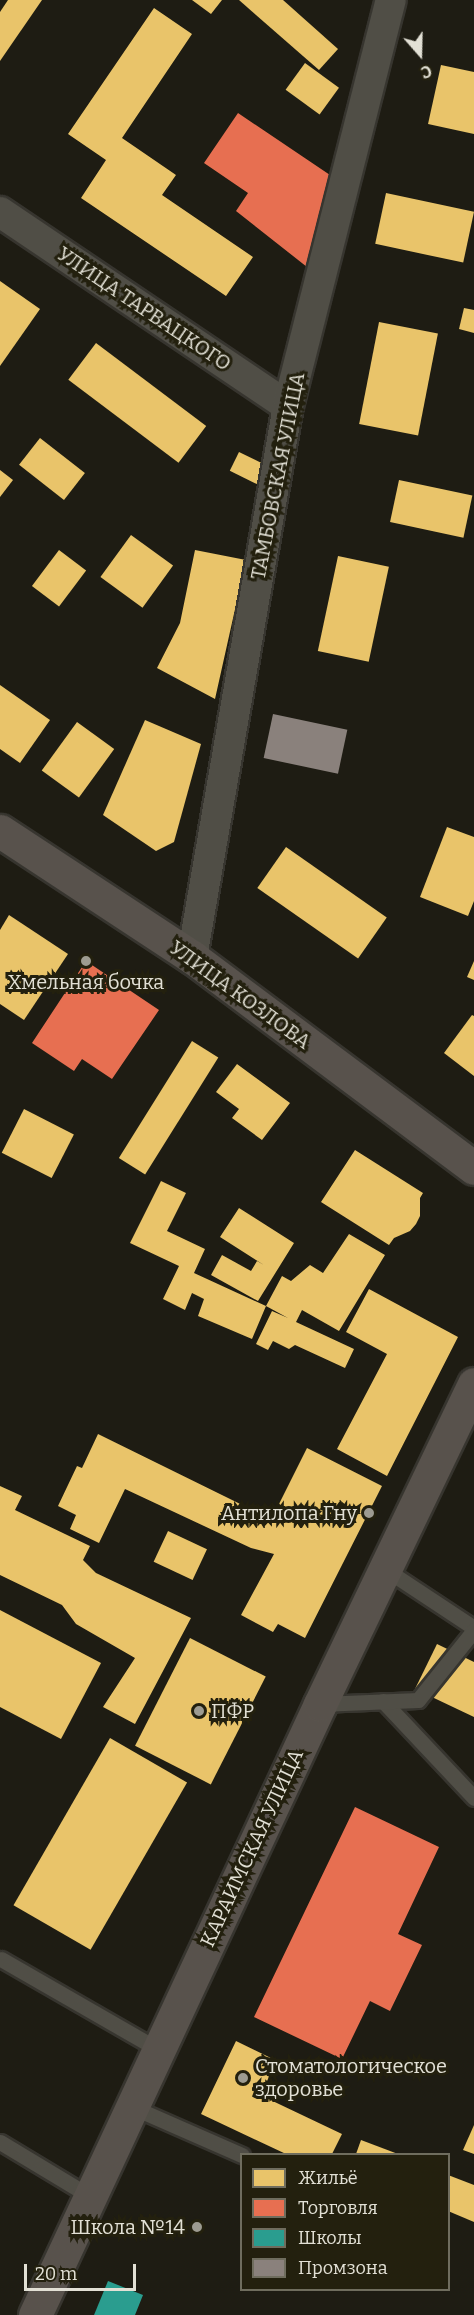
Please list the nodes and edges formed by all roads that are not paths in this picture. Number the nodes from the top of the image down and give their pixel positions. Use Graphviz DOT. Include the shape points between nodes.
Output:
graph roads {
  1 [pos="391,0"];
  2 [pos="0,212"];
  3 [pos="288,406"];
  4 [pos="0,831"];
  5 [pos="192,957"];
  6 [pos="474,1168"];
  7 [pos="472,1392"];
  8 [pos="385,1569"];
  9 [pos="474,1629"];
  10 [pos="383,1701"];
  11 [pos="320,1704"];
  12 [pos="474,1798"];
  13 [pos="2,1959"];
  14 [pos="159,2050"];
  15 [pos="132,2107"];
  16 [pos="0,2142"];
  17 [pos="240,2154"];
  18 [pos="90,2197"];
  19 [pos="35,2315"];
  1 -- 3 [label="street, ТАМБОВСКАЯ УЛИЦА"];
  2 -- 3 [label="street, УЛИЦА ТАРВАЦКОГО"];
  3 -- 5 [label="street, ТАМБОВСКАЯ УЛИЦА"];
  4 -- 5 [label="main road, УЛИЦА КОЗЛОВА"];
  5 -- 6 [label="main road, УЛИЦА КОЗЛОВА"];
  7 -- 8 [label="main road, КАРАИМСКАЯ УЛИЦА"];
  8 -- 9 [label="lane"];
  8 -- 11 [label="main road, КАРАИМСКАЯ УЛИЦА"];
  9 -- 10 [label="lane" via="418,1700"];
  10 -- 11 [label="lane"];
  10 -- 12 [label="lane"];
  11 -- 14 [label="main road, КАРАИМСКАЯ УЛИЦА"];
  13 -- 14 [label="lane"];
  14 -- 15 [label="main road, КАРАИМСКАЯ УЛИЦА"];
  15 -- 17 [label="lane"];
  15 -- 18 [label="main road, КАРАИМСКАЯ УЛИЦА"];
  16 -- 18 [label="lane"];
  18 -- 19 [label="main road, КАРАИМСКАЯ УЛИЦА"];
}
